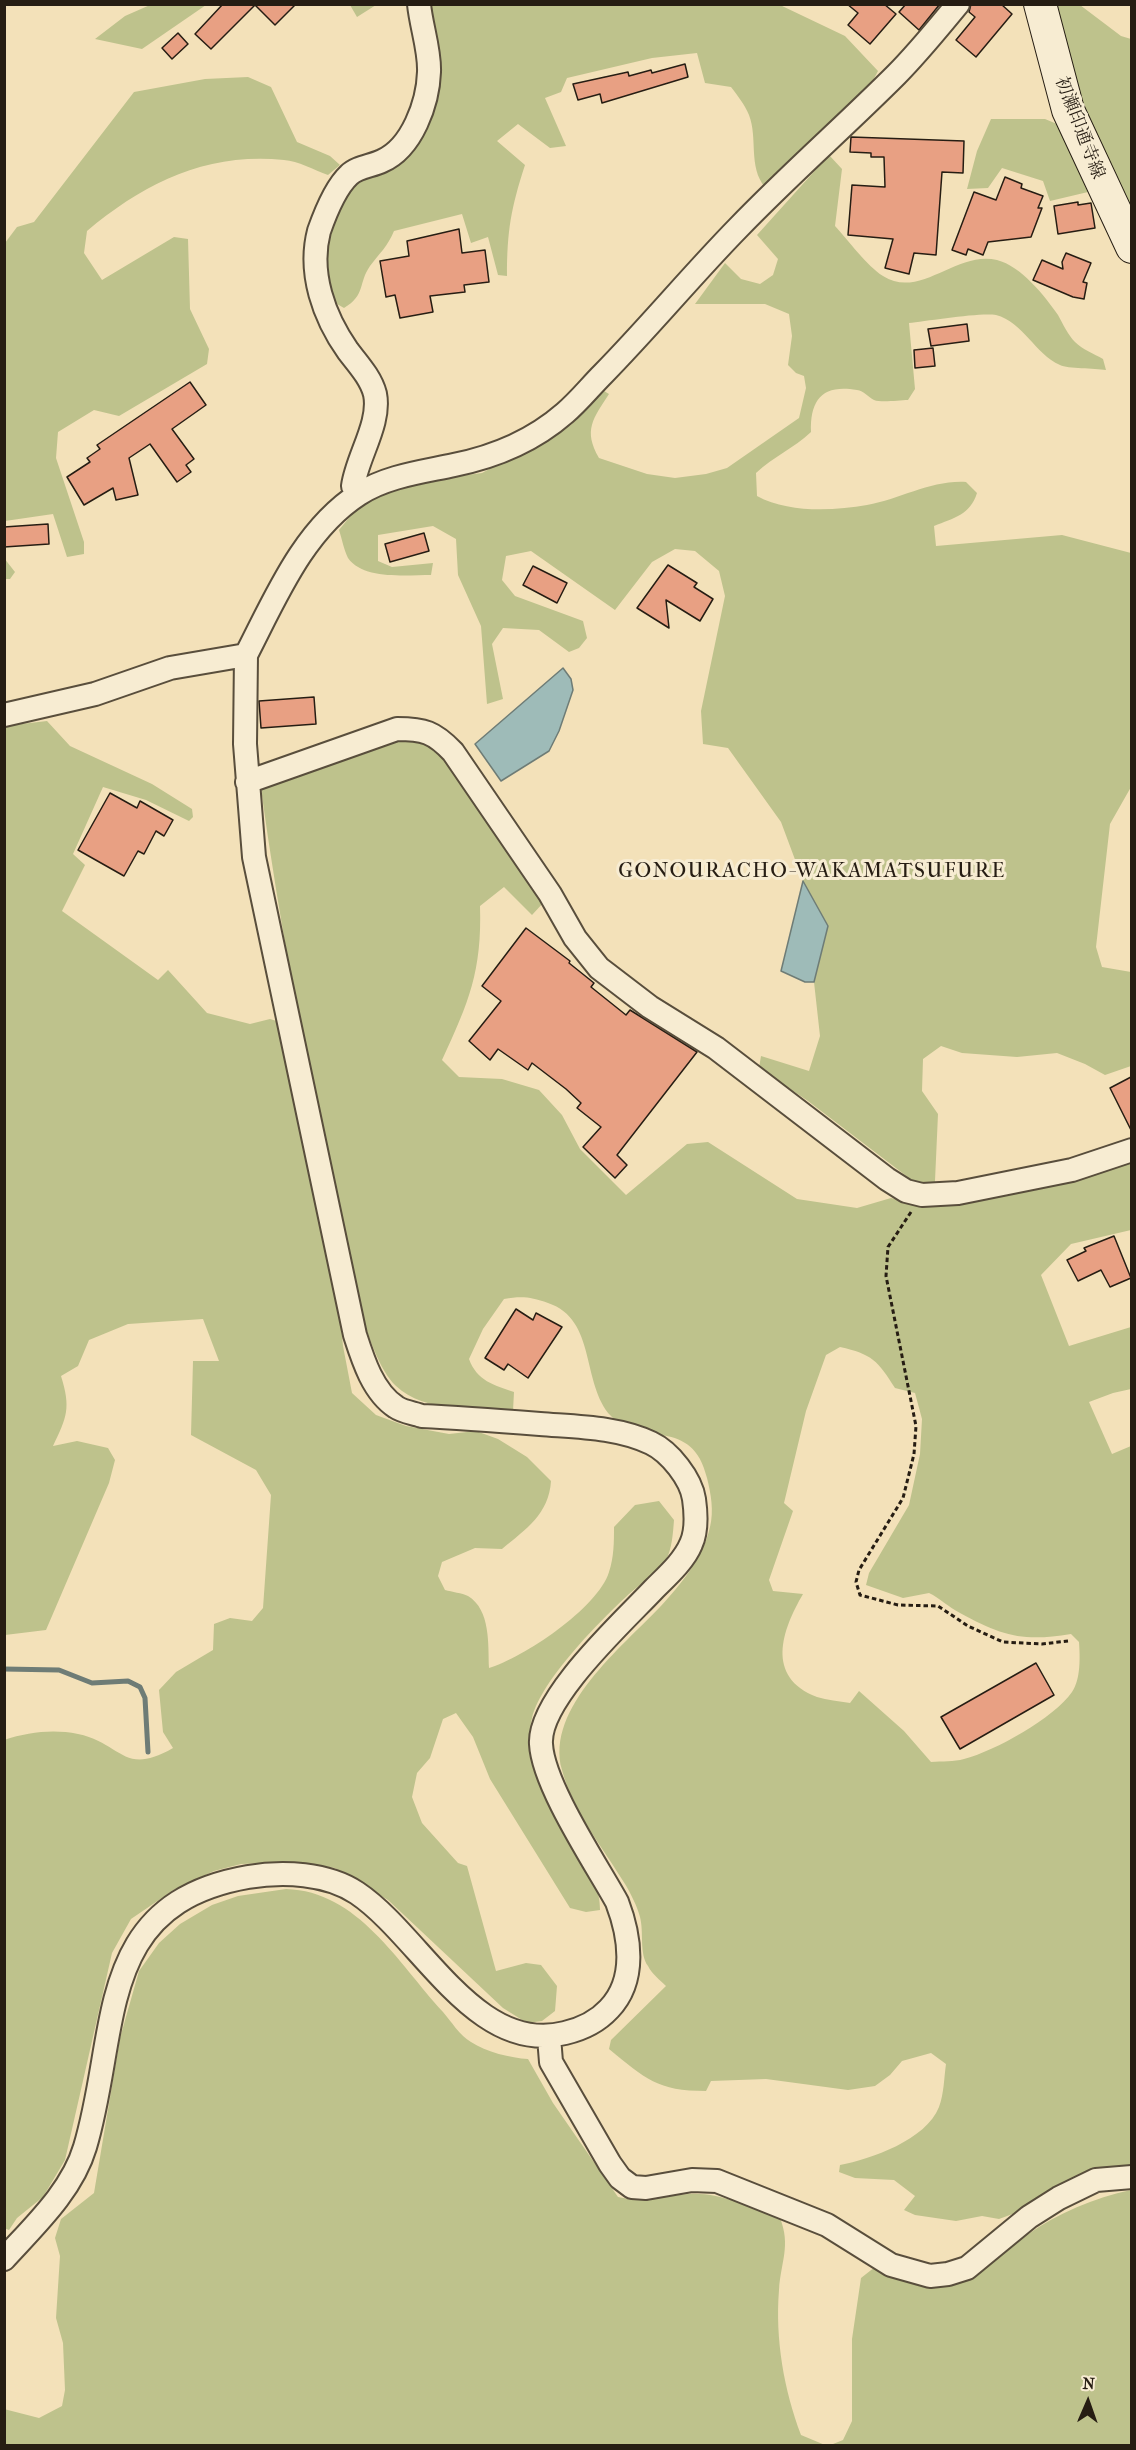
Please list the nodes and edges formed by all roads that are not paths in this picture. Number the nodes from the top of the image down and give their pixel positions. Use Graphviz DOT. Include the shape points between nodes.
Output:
graph roads {
  1 [pos="419,4"];
  2 [pos="958,4"];
  3 [pos="1040,4"];
  4 [pos="1131,247"];
  5 [pos="359,494"];
  6 [pos="246,655"];
  7 [pos="4,715"];
  8 [pos="247,782"];
  9 [pos="1131,1150"];
  10 [pos="549,2037"];
  11 [pos="1131,2177"];
  12 [pos="4,2259"];
  1 -- 5 [label="street" via="430,70 416,122 404,147 350,174 329,207 314,264 332,325 375,393 374,418 355,471 354,486"];
  2 -- 5 [label="street" via="897,74 730,236 565,414 502,451 405,475"];
  3 -- 4 [label="main road, 初瀬印通寺線" via="1068,110"];
  5 -- 6 [label="street" via="327,521 310,542 274,598"];
  6 -- 7 [label="street" via="170,668 95,694"];
  6 -- 8 [label="street" via="243,711"];
  8 -- 9 [label="street" via="397,729 418,729 438,736 453,752 550,894 575,938 599,968 650,1007 716,1048 906,1191 922,1196 958,1193 1072,1170"];
  8 -- 10 [label="street" via="254,857 354,1335 377,1386 397,1408 423,1416 599,1428 628,1434 653,1444 670,1457 694,1496 692,1544 588,1659 554,1702 545,1724 541,1743 547,1776 617,1902 629,1953 621,1993 611,2007 579,2030"];
  10 -- 11 [label="street" via="551,2061 610,2164 632,2187 717,2181 827,2225 891,2265 930,2276 967,2268 1029,2217 1059,2198 1096,2180"];
  10 -- 12 [label="street" via="514,2033 490,2020 466,2001 390,1922 357,1893 334,1881 295,1874 248,1877 204,1888 176,1902 150,1923 135,1943 116,1999 85,2148 61,2194"];
}
